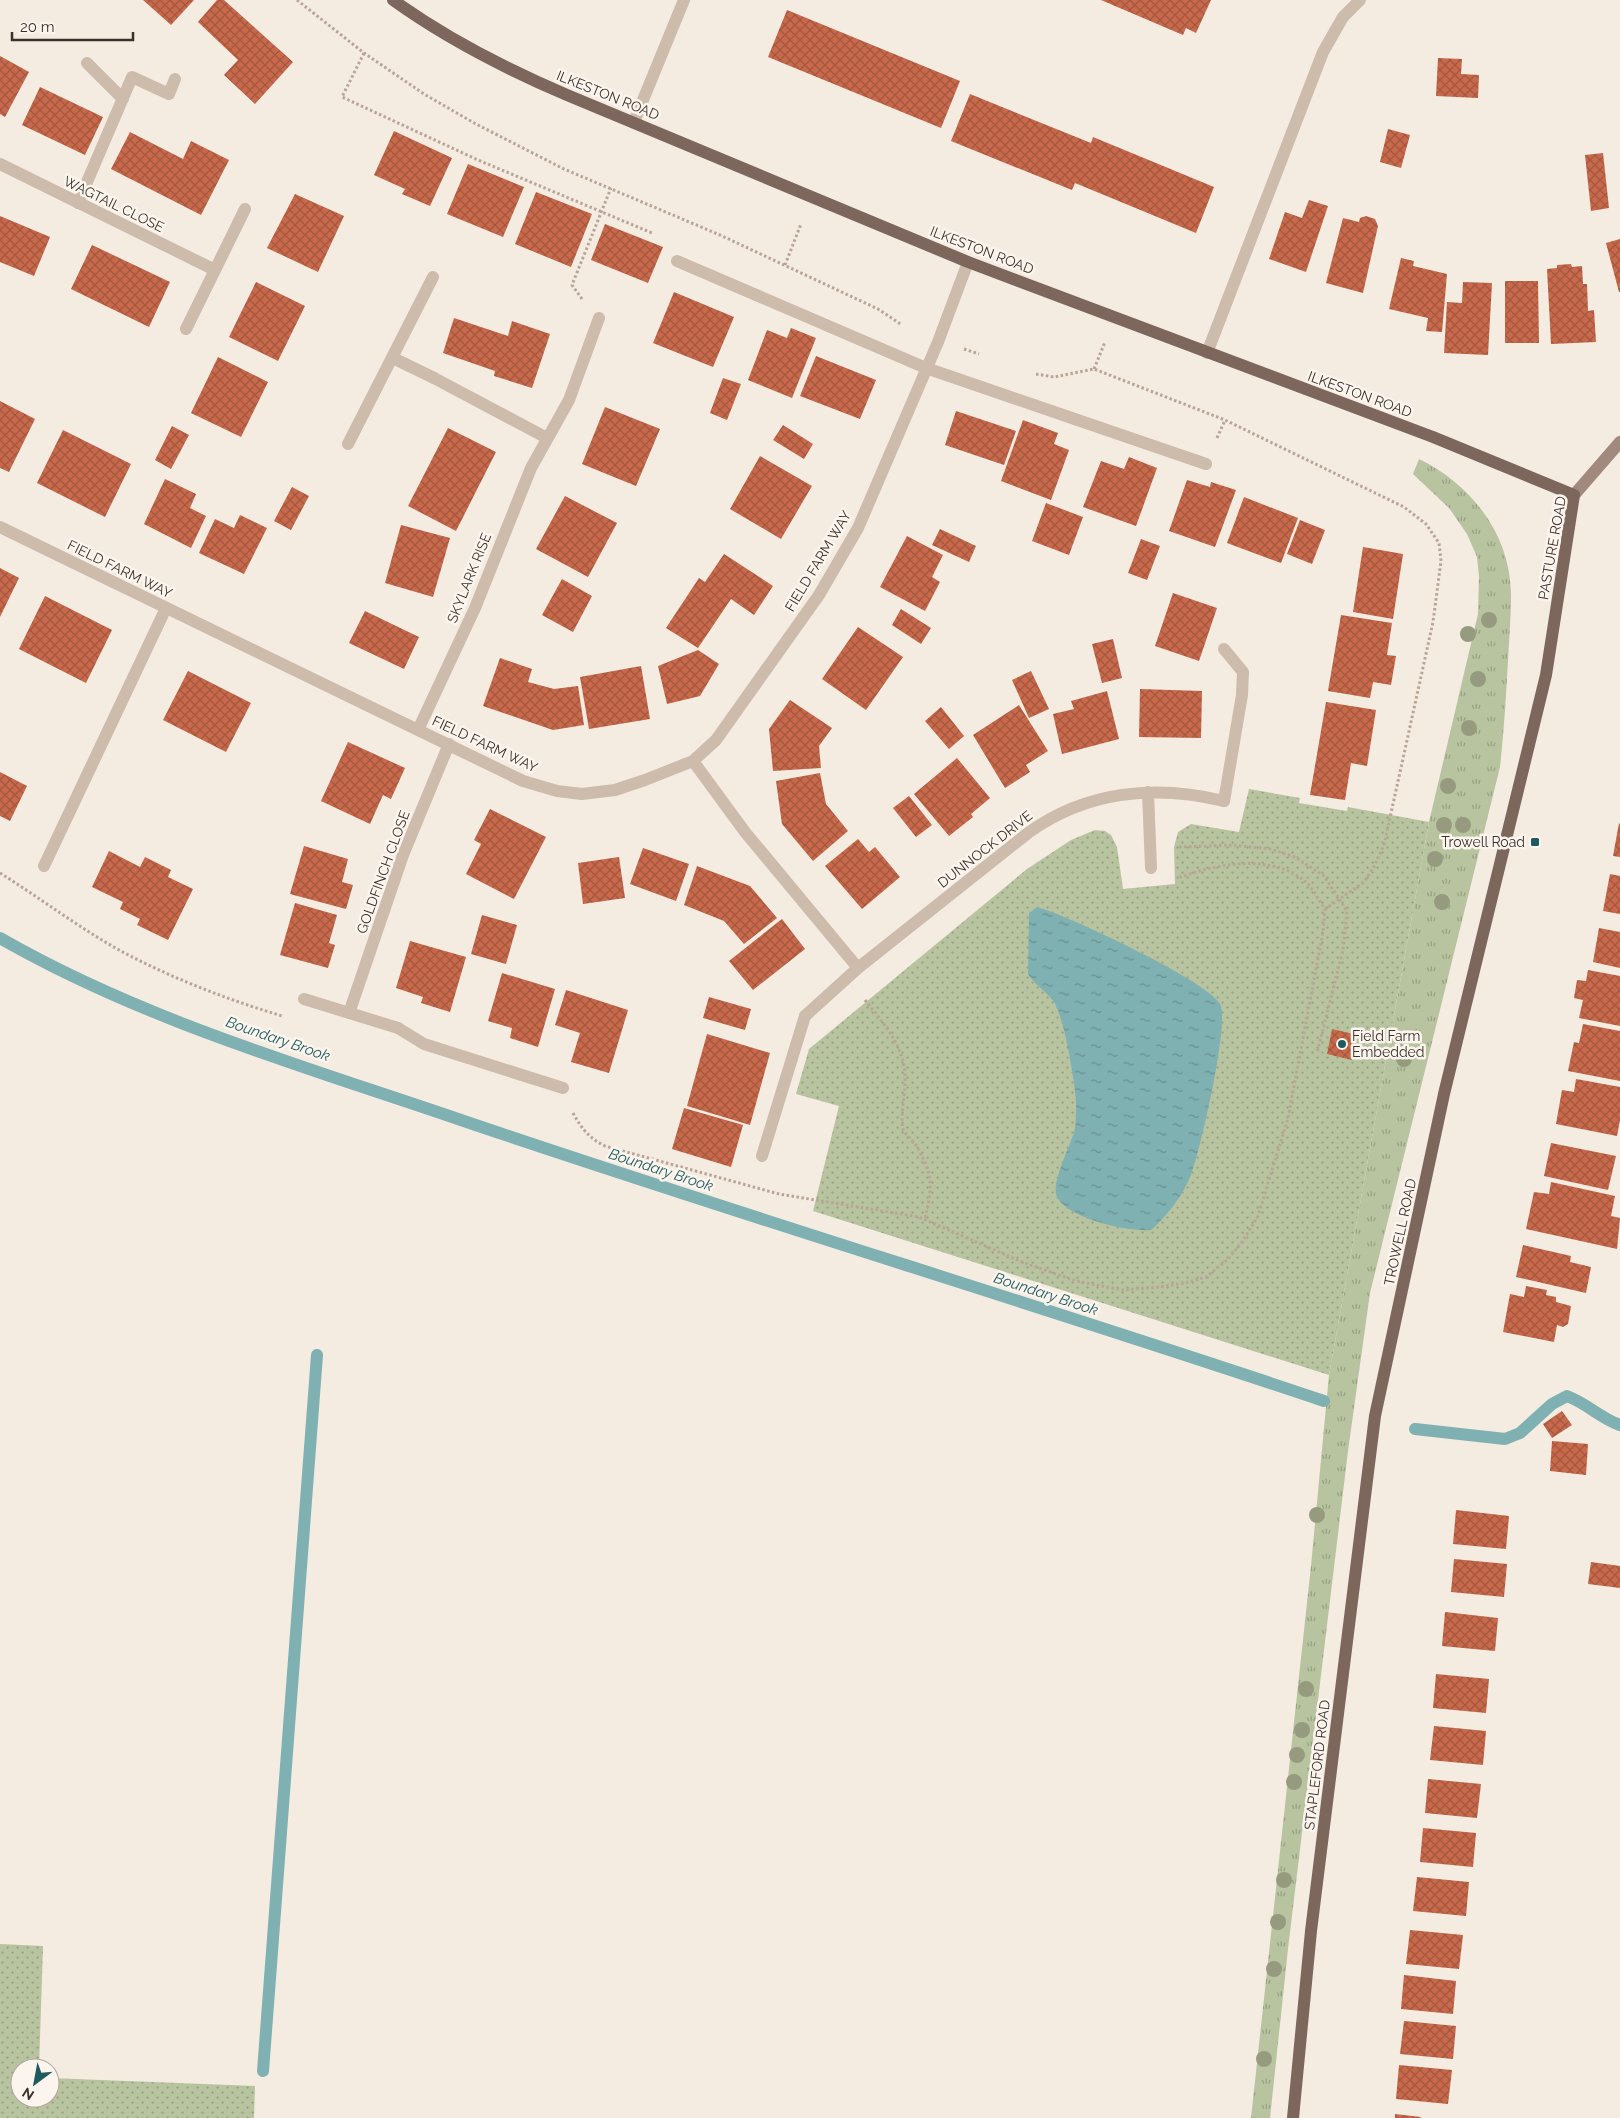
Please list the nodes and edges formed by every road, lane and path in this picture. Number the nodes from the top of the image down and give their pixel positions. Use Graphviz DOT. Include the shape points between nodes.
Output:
graph roads {
  1 [pos="298,0"];
  2 [pos="393,0"];
  3 [pos="684,0"];
  4 [pos="1360,0"];
  5 [pos="364,52"];
  6 [pos="88,64"];
  7 [pos="175,79"];
  8 [pos="123,99"];
  9 [pos="634,122"];
  10 [pos="0,164"];
  11 [pos="610,188"];
  12 [pos="813,196"];
  13 [pos="78,204"];
  14 [pos="245,209"];
  15 [pos="601,212"];
  16 [pos="652,233"];
  17 [pos="677,261"];
  18 [pos="968,262"];
  19 [pos="784,265"];
  20 [pos="215,270"];
  21 [pos="433,277"];
  22 [pos="599,318"];
  23 [pos="186,329"];
  24 [pos="938,342"];
  25 [pos="1207,353"];
  26 [pos="392,358"];
  27 [pos="988,358"];
  28 [pos="926,368"];
  29 [pos="1029,373"];
  30 [pos="547,438"];
  31 [pos="1620,442"];
  32 [pos="348,444"];
  33 [pos="1206,464"];
  34 [pos="1574,495"];
  35 [pos="0,527"];
  36 [pos="166,608"];
  37 [pos="1224,649"];
  38 [pos="1546,675"];
  39 [pos="418,730"];
  40 [pos="449,744"];
  41 [pos="693,761"];
  42 [pos="1148,792"];
  43 [pos="1151,847"];
  44 [pos="44,866"];
  45 [pos="1151,868"];
  46 [pos="1338,898"];
  47 [pos="858,968"];
  48 [pos="848,978"];
  49 [pos="304,999"];
  50 [pos="349,1013"];
  51 [pos="1317,1054"];
  52 [pos="563,1088"];
  53 [pos="762,1156"];
  54 [pos="925,1219"];
  55 [pos="1375,1416"];
  56 [pos="1292,2118"];
  1 -- 5 [label="path"];
  2 -- 9 [label="main road, ILKESTON ROAD" via="431,28 515,73"];
  3 -- 9 [label="street"];
  4 -- 25 [label="street" via="1343,17 1323,52"];
  5 -- 11 [label="path" via="424,94 476,124 564,169"];
  5 -- 15 [label="path" via="342,97"];
  6 -- 8 [label="street"];
  7 -- 8 [label="street" via="169,94 132,77"];
  8 -- 13 [label="street"];
  9 -- 12 [label="main road, ILKESTON ROAD"];
  10 -- 13 [label="street, WAGTAIL CLOSE"];
  11 -- 15 [label="path"];
  11 -- 19 [label="path"];
  12 -- 18 [label="main road, ILKESTON ROAD"];
  12 -- 19 [label="path"];
  13 -- 20 [label="street, WAGTAIL CLOSE"];
  14 -- 20 [label="street"];
  15 -- 16 [label="path"];
  15 -- 22 [label="path" via="572,285"];
  17 -- 28 [label="street"];
  18 -- 24 [label="street, FIELD FARM WAY"];
  18 -- 25 [label="main road, ILKESTON ROAD"];
  19 -- 24 [label="path" via="878,309 903,326"];
  20 -- 23 [label="street"];
  21 -- 26 [label="street"];
  22 -- 30 [label="street, SKYLARK RISE" via="569,400"];
  24 -- 27 [label="path"];
  24 -- 28 [label="street, FIELD FARM WAY"];
  25 -- 34 [label="main road, ILKESTON ROAD" via="1433,437"];
  26 -- 30 [label="street"];
  26 -- 32 [label="street"];
  28 -- 33 [label="street"];
  28 -- 41 [label="street, FIELD FARM WAY" via="858,528 841,558 716,740"];
  29 -- 46 [label="path" via="1054,377 1094,369 1224,420 1404,507 1426,524 1439,543 1441,561 1433,622 1384,845 1364,882"];
  30 -- 39 [label="street, SKYLARK RISE" via="517,500 475,608"];
  31 -- 34 [label="main road, PASTURE ROAD"];
  34 -- 38 [label="main road, PASTURE ROAD"];
  35 -- 36 [label="street, FIELD FARM WAY"];
  36 -- 39 [label="street, FIELD FARM WAY"];
  36 -- 44 [label="street"];
  37 -- 42 [label="street, DUNNOCK DRIVE" via="1244,672 1224,800 1195,794"];
  38 -- 55 [label="main road, TROWELL ROAD" via="1444,1094"];
  39 -- 40 [label="street, FIELD FARM WAY"];
  40 -- 41 [label="street, FIELD FARM WAY" via="523,781 582,794 615,790"];
  40 -- 50 [label="street, GOLDFINCH CLOSE" via="403,855"];
  41 -- 47 [label="street" via="740,825"];
  42 -- 43 [label="street"];
  42 -- 47 [label="street, DUNNOCK DRIVE" via="1101,798 1070,807 1047,819"];
  43 -- 45 [label="street"];
  43 -- 46 [label="path" via="1233,845 1270,848 1295,857 1324,876"];
  45 -- 46 [label="path" via="1150,880 1170,881 1187,874 1255,862 1290,873 1309,886 1324,909"];
  46 -- 51 [label="path" via="1347,911 1344,950"];
  47 -- 48 [label="street, DUNNOCK DRIVE"];
  48 -- 53 [label="street, DUNNOCK DRIVE" via="805,1016"];
  48 -- 54 [label="path" via="895,1038 900,1051 906,1072 902,1112 904,1131 925,1161 932,1189"];
  49 -- 50 [label="street"];
  50 -- 52 [label="street" via="398,1028 424,1044"];
  55 -- 56 [label="main road, STAPLEFORD ROAD" via="1311,1931"];
}
